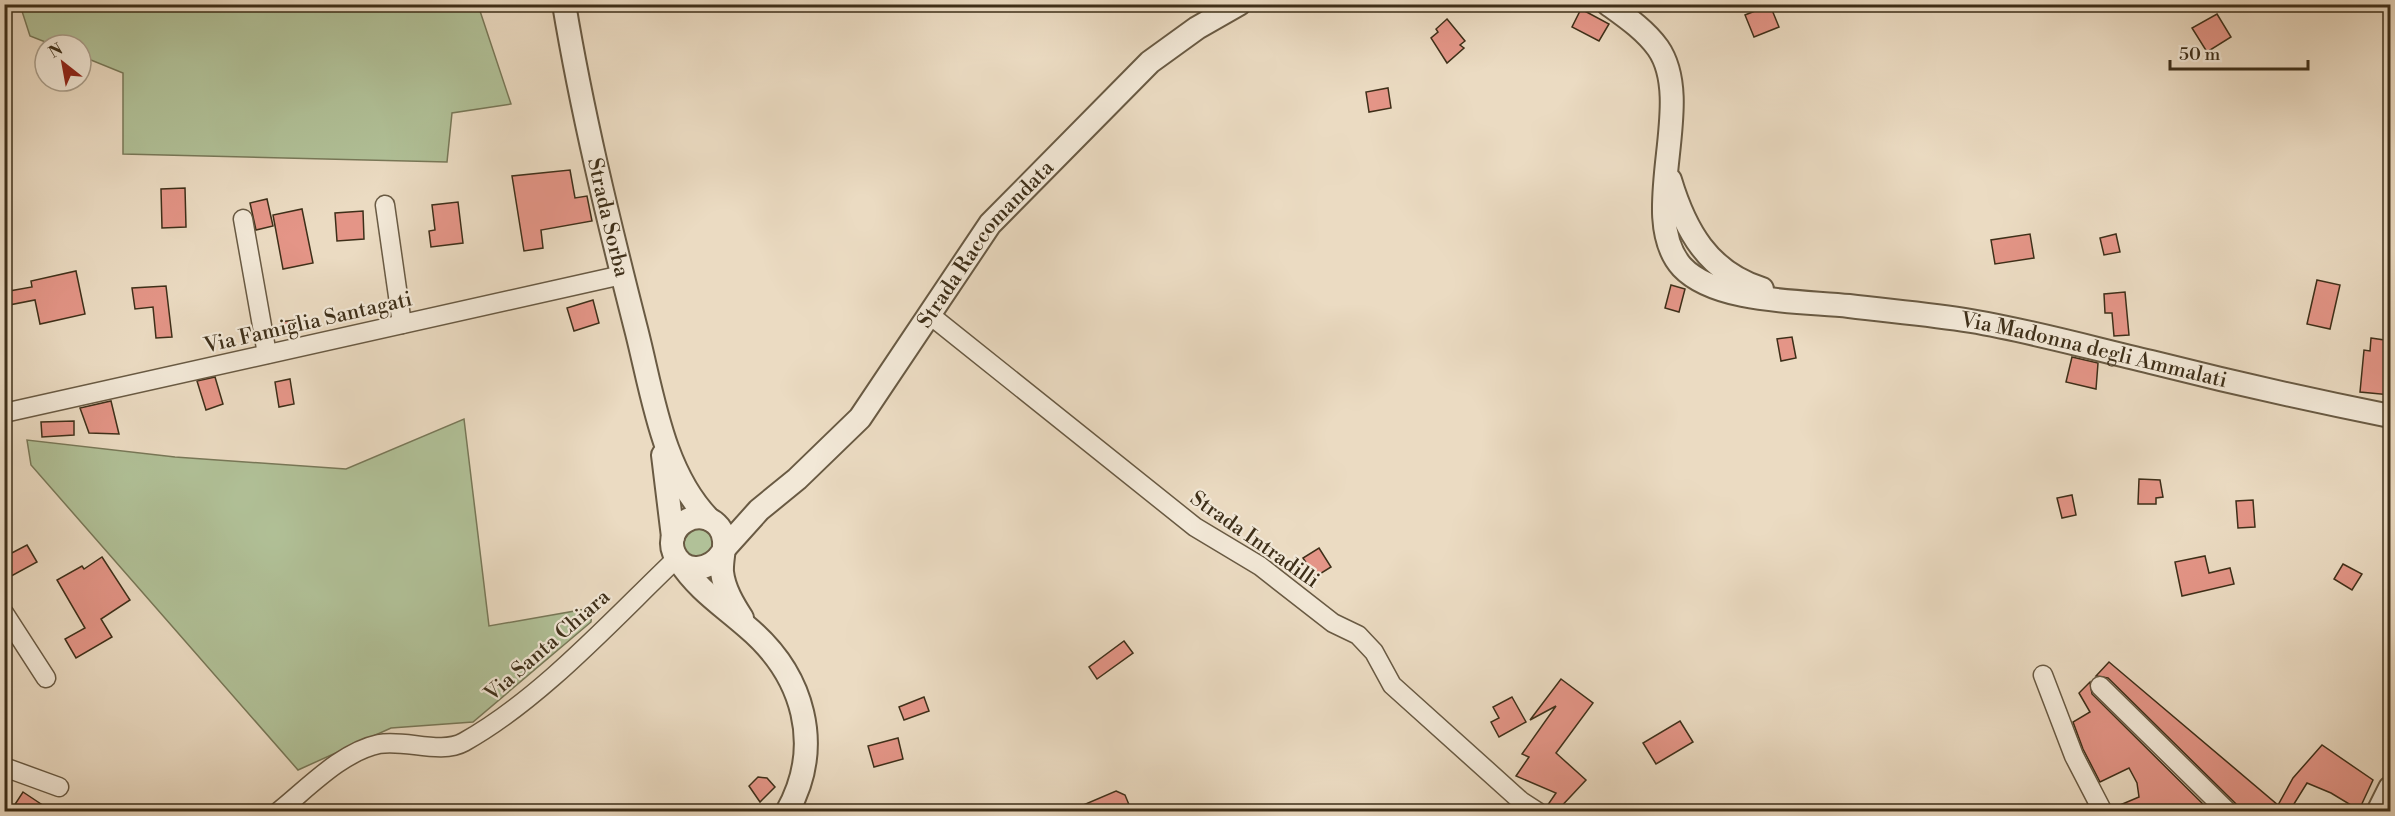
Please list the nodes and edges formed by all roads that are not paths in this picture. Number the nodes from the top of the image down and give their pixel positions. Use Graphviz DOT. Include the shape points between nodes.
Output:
graph roads {
  1 [pos="564,4"];
  2 [pos="1239,4"];
  3 [pos="1608,4"];
  4 [pos="385,205"];
  5 [pos="243,219"];
  6 [pos="622,275"];
  7 [pos="930,315"];
  8 [pos="402,324"];
  9 [pos="267,354"];
  10 [pos="4,413"];
  11 [pos="2391,416"];
  12 [pos="661,426"];
  13 [pos="759,510"];
  14 [pos="712,521"];
  15 [pos="723,551"];
  16 [pos="676,552"];
  17 [pos="4,613"];
  18 [pos="747,627"];
  19 [pos="2043,675"];
  20 [pos="46,678"];
  21 [pos="2100,686"];
  22 [pos="4,767"];
  23 [pos="59,787"];
  24 [pos="2391,788"];
  25 [pos="278,812"];
  26 [pos="787,812"];
  27 [pos="1538,812"];
  28 [pos="2103,812"];
  29 [pos="2228,812"];
  30 [pos="2378,812"];
  1 -- 6 [label="street, Strada Sorba"];
  2 -- 7 [label="street, Strada Raccomandata" via="1150,62 990,224"];
  3 -- 11 [label="street, Via Madonna degli Ammalati" via="1644,31 1667,67 1671,105 1662,209 1681,266 1706,285 1748,296 1972,321"];
  4 -- 8 [label="street"];
  5 -- 9 [label="street"];
  6 -- 8 [label="street, Via Famiglia Santagati"];
  6 -- 12 [label="street, Strada Sorba"];
  7 -- 13 [label="street, Strada Raccomandata" via="860,418"];
  7 -- 27 [label="street, Strada Intradilli" via="1196,527 1260,566 1334,623 1358,635 1374,652 1392,685"];
  8 -- 9 [label="street, Via Famiglia Santagati"];
  9 -- 10 [label="street, Via Famiglia Santagati"];
  12 -- 14 [label="street" via="681,482 696,506"];
  12 -- 16 [label="street" via="663,470"];
  13 -- 14 [label="street" via="730,522"];
  13 -- 15 [label="street"];
  14 -- 15 [label="street" via="723,534"];
  14 -- 16 [label="street" via="691,518 676,529"];
  15 -- 16 [label="street" via="711,566 703,569 694,569"];
  15 -- 18 [label="street" via="725,585"];
  16 -- 18 [label="street" via="691,580"];
  16 -- 25 [label="street, Via Santa Chiara" via="544,684 462,744 378,744 348,757"];
  17 -- 20 [label="street"];
  18 -- 26 [label="street" via="780,664 797,695 804,721 806,760"];
  19 -- 28 [label="street" via="2074,756"];
  21 -- 29 [label="street"];
  22 -- 23 [label="street"];
  24 -- 30 [label="street"];
}
